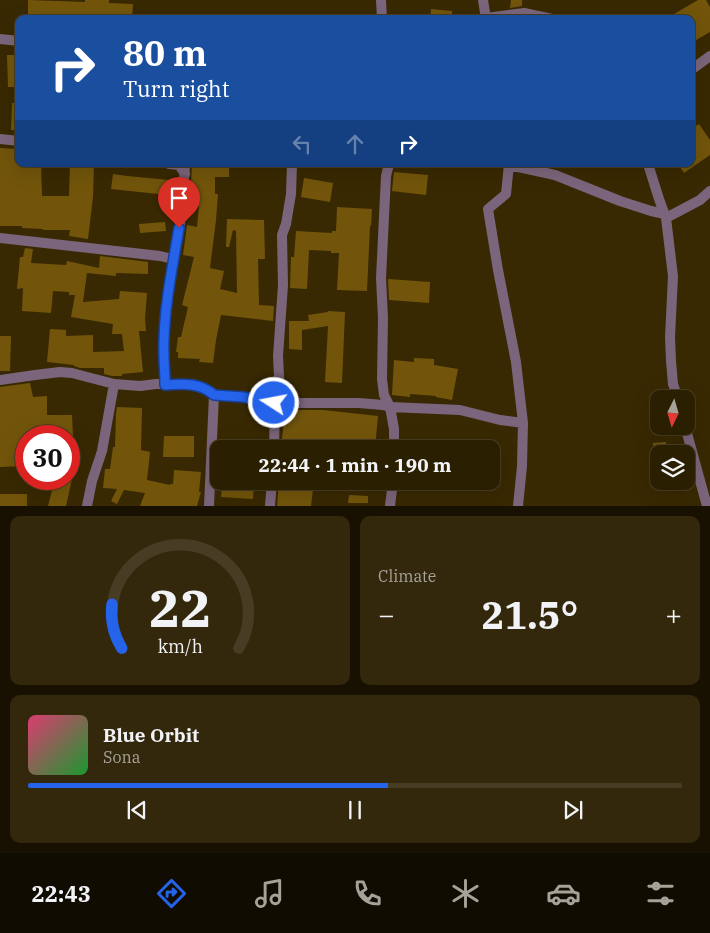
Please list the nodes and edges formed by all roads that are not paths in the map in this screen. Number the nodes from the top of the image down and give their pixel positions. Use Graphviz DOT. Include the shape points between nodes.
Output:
graph roads {
  1 [pos="381,0"];
  2 [pos="483,0"];
  3 [pos="382,15"];
  4 [pos="486,15"];
  5 [pos="509,15"];
  6 [pos="533,15"];
  7 [pos="0,38"];
  8 [pos="15,40"];
  9 [pos="710,56"];
  10 [pos="695,67"];
  11 [pos="0,139"];
  12 [pos="15,141"];
  13 [pos="292,167"];
  14 [pos="388,167"];
  15 [pos="509,167"];
  16 [pos="522,167"];
  17 [pos="649,167"];
  18 [pos="185,169"];
  19 [pos="710,191"];
  20 [pos="666,218"];
  21 [pos="0,238"];
  22 [pos="172,270"];
  23 [pos="0,380"];
  24 [pos="114,384"];
  25 [pos="165,385"];
  26 [pos="675,390"];
  27 [pos="214,395"];
  28 [pos="274,403"];
  29 [pos="390,407"];
  30 [pos="523,423"];
  31 [pos="687,435"];
  32 [pos="274,440"];
  33 [pos="394,440"];
  34 [pos="271,490"];
  35 [pos="392,490"];
  36 [pos="87,506"];
  37 [pos="209,506"];
  38 [pos="270,506"];
  39 [pos="390,506"];
  40 [pos="518,506"];
  41 [pos="707,506"];
  1 -- 3 [label="street"];
  2 -- 4 [label="street"];
  5 -- 6 [label="street"];
  7 -- 8 [label="street"];
  9 -- 10 [label="street"];
  11 -- 12 [label="street"];
  13 -- 28 [label="street" via="291,194 282,235 279,376"];
  14 -- 29 [label="street" via="382,261 382,379"];
  15 -- 30 [label="street" via="506,194 488,209 516,362"];
  16 -- 20 [label="street" via="555,175 620,201 664,214"];
  17 -- 20 [label="street"];
  18 -- 22 [label="street"];
  19 -- 20 [label="street"];
  20 -- 26 [label="street" via="673,276 670,337"];
  21 -- 22 [label="street" via="160,256 173,259"];
  22 -- 25 [label="street" via="164,339"];
  23 -- 24 [label="street" via="72,372"];
  24 -- 25 [label="street"];
  24 -- 36 [label="street" via="102,451"];
  25 -- 27 [label="street" via="193,384"];
  27 -- 28 [label="street"];
  27 -- 37 [label="street"];
  28 -- 29 [label="street" via="359,403"];
  28 -- 32 [label="street"];
  29 -- 30 [label="street" via="460,410"];
  29 -- 33 [label="street"];
  30 -- 40 [label="street"];
  31 -- 41 [label="street"];
  34 -- 38 [label="street"];
  35 -- 39 [label="street"];
}
